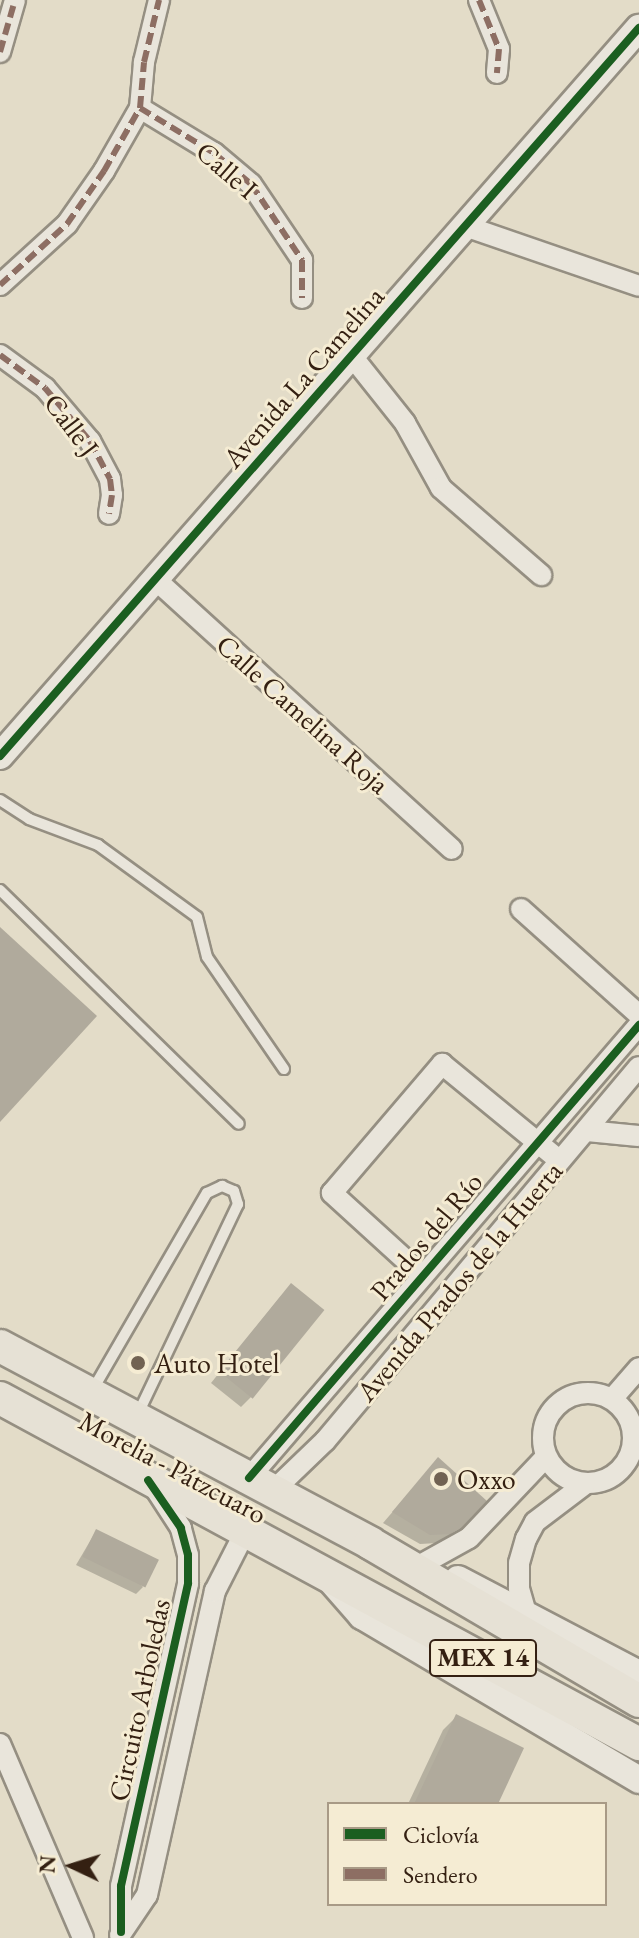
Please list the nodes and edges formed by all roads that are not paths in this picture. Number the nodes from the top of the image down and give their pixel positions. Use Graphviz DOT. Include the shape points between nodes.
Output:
graph roads {
  1 [pos="15,0"];
  2 [pos="159,0"];
  3 [pos="479,0"];
  4 [pos="639,28"];
  5 [pos="0,52"];
  6 [pos="497,73"];
  7 [pos="140,108"];
  8 [pos="465,226"];
  9 [pos="0,285"];
  10 [pos="639,286"];
  11 [pos="302,298"];
  12 [pos="0,355"];
  13 [pos="351,355"];
  14 [pos="109,514"];
  15 [pos="541,575"];
  16 [pos="155,579"];
  17 [pos="0,756"];
  18 [pos="0,800"];
  19 [pos="452,849"];
  20 [pos="0,890"];
  21 [pos="521,909"];
  22 [pos="639,1015"];
  23 [pos="639,1025"];
  24 [pos="639,1067"];
  25 [pos="284,1069"];
  26 [pos="239,1124"];
  27 [pos="587,1131"];
  28 [pos="639,1136"];
  29 [pos="535,1142"];
  30 [pos="559,1160"];
  31 [pos="422,1275"];
  32 [pos="0,1346"];
  33 [pos="639,1368"];
  34 [pos="90,1394"];
  35 [pos="0,1398"];
  36 [pos="612,1399"];
  37 [pos="136,1418"];
  38 [pos="546,1457"];
  39 [pos="632,1470"];
  40 [pos="148,1480"];
  41 [pos="261,1484"];
  42 [pos="585,1484"];
  43 [pos="245,1532"];
  44 [pos="370,1543"];
  45 [pos="424,1563"];
  46 [pos="326,1575"];
  47 [pos="526,1613"];
  48 [pos="181,1615"];
  49 [pos="208,1622"];
  50 [pos="639,1674"];
  51 [pos="639,1701"];
  52 [pos="0,1744"];
  53 [pos="639,1744"];
  54 [pos="639,1780"];
  55 [pos="119,1935"];
  56 [pos="83,1938"];
  1 -- 5 [label="street"];
  2 -- 7 [label="street" via="144,62"];
  3 -- 6 [label="street" via="499,49"];
  4 -- 8 [label="street, Avenida La Camelina"];
  7 -- 9 [label="street" via="67,224"];
  7 -- 11 [label="street, Calle I" via="214,153 251,184 302,260"];
  8 -- 10 [label="street"];
  8 -- 13 [label="street, Avenida La Camelina"];
  12 -- 14 [label="street, Calle J" via="45,388 90,441 110,479"];
  13 -- 15 [label="street" via="405,423 441,488"];
  13 -- 16 [label="street, Avenida La Camelina"];
  16 -- 17 [label="street, Avenida La Camelina"];
  16 -- 19 [label="street, Calle Camelina Roja"];
  18 -- 25 [label="lane" via="29,819 98,845 197,917 207,957"];
  20 -- 26 [label="lane"];
  21 -- 22 [label="street"];
  23 -- 29 [label="street, Prados del Río"];
  24 -- 27 [label="street, Avenida Prados de la Huerta"];
  27 -- 28 [label="street"];
  27 -- 30 [label="street, Avenida Prados de la Huerta"];
  29 -- 30 [label="street"];
  29 -- 31 [label="street, Prados del Río"];
  29 -- 31 [label="street" via="442,1064 332,1193"];
  30 -- 41 [label="street, Avenida Prados de la Huerta" via="325,1441"];
  31 -- 41 [label="street, Prados del Río"];
  32 -- 34 [label="main road, MEX 14"];
  33 -- 36 [label="street"];
  34 -- 37 [label="main road, MEX 14"];
  34 -- 37 [label="lane" via="207,1193 222,1186 234,1191 238,1204"];
  35 -- 40 [label="main road, Morelia - Pátzcuaro / MEX 14"];
  36 -- 38 [label="street" via="585,1392 558,1403 543,1428"];
  36 -- 39 [label="street" via="631,1422"];
  37 -- 41 [label="main road, MEX 14"];
  38 -- 42 [label="street" via="569,1480"];
  38 -- 45 [label="street" via="469,1538"];
  39 -- 42 [label="street"];
  40 -- 43 [label="main road, Morelia - Pátzcuaro / MEX 14"];
  40 -- 48 [label="street, Circuito Arboledas" via="168,1503 185,1541 188,1583"];
  41 -- 44 [label="main road, MEX 14"];
  42 -- 47 [label="street" via="535,1522 526,1539 519,1588"];
  43 -- 46 [label="main road, Morelia - Pátzcuaro / MEX 14"];
  43 -- 49 [label="street, Circuito Arboledas" via="215,1591"];
  44 -- 45 [label="street"];
  44 -- 51 [label="main road, MEX 14"];
  45 -- 47 [label="street"];
  46 -- 53 [label="main road, Morelia - Pátzcuaro / MEX 14"];
  46 -- 54 [label="street" via="362,1616"];
  47 -- 50 [label="street"];
  48 -- 49 [label="street"];
  48 -- 55 [label="street, Circuito Arboledas" via="121,1886"];
  49 -- 55 [label="street, Circuito Arboledas" via="147,1895"];
  52 -- 56 [label="street"];
}
